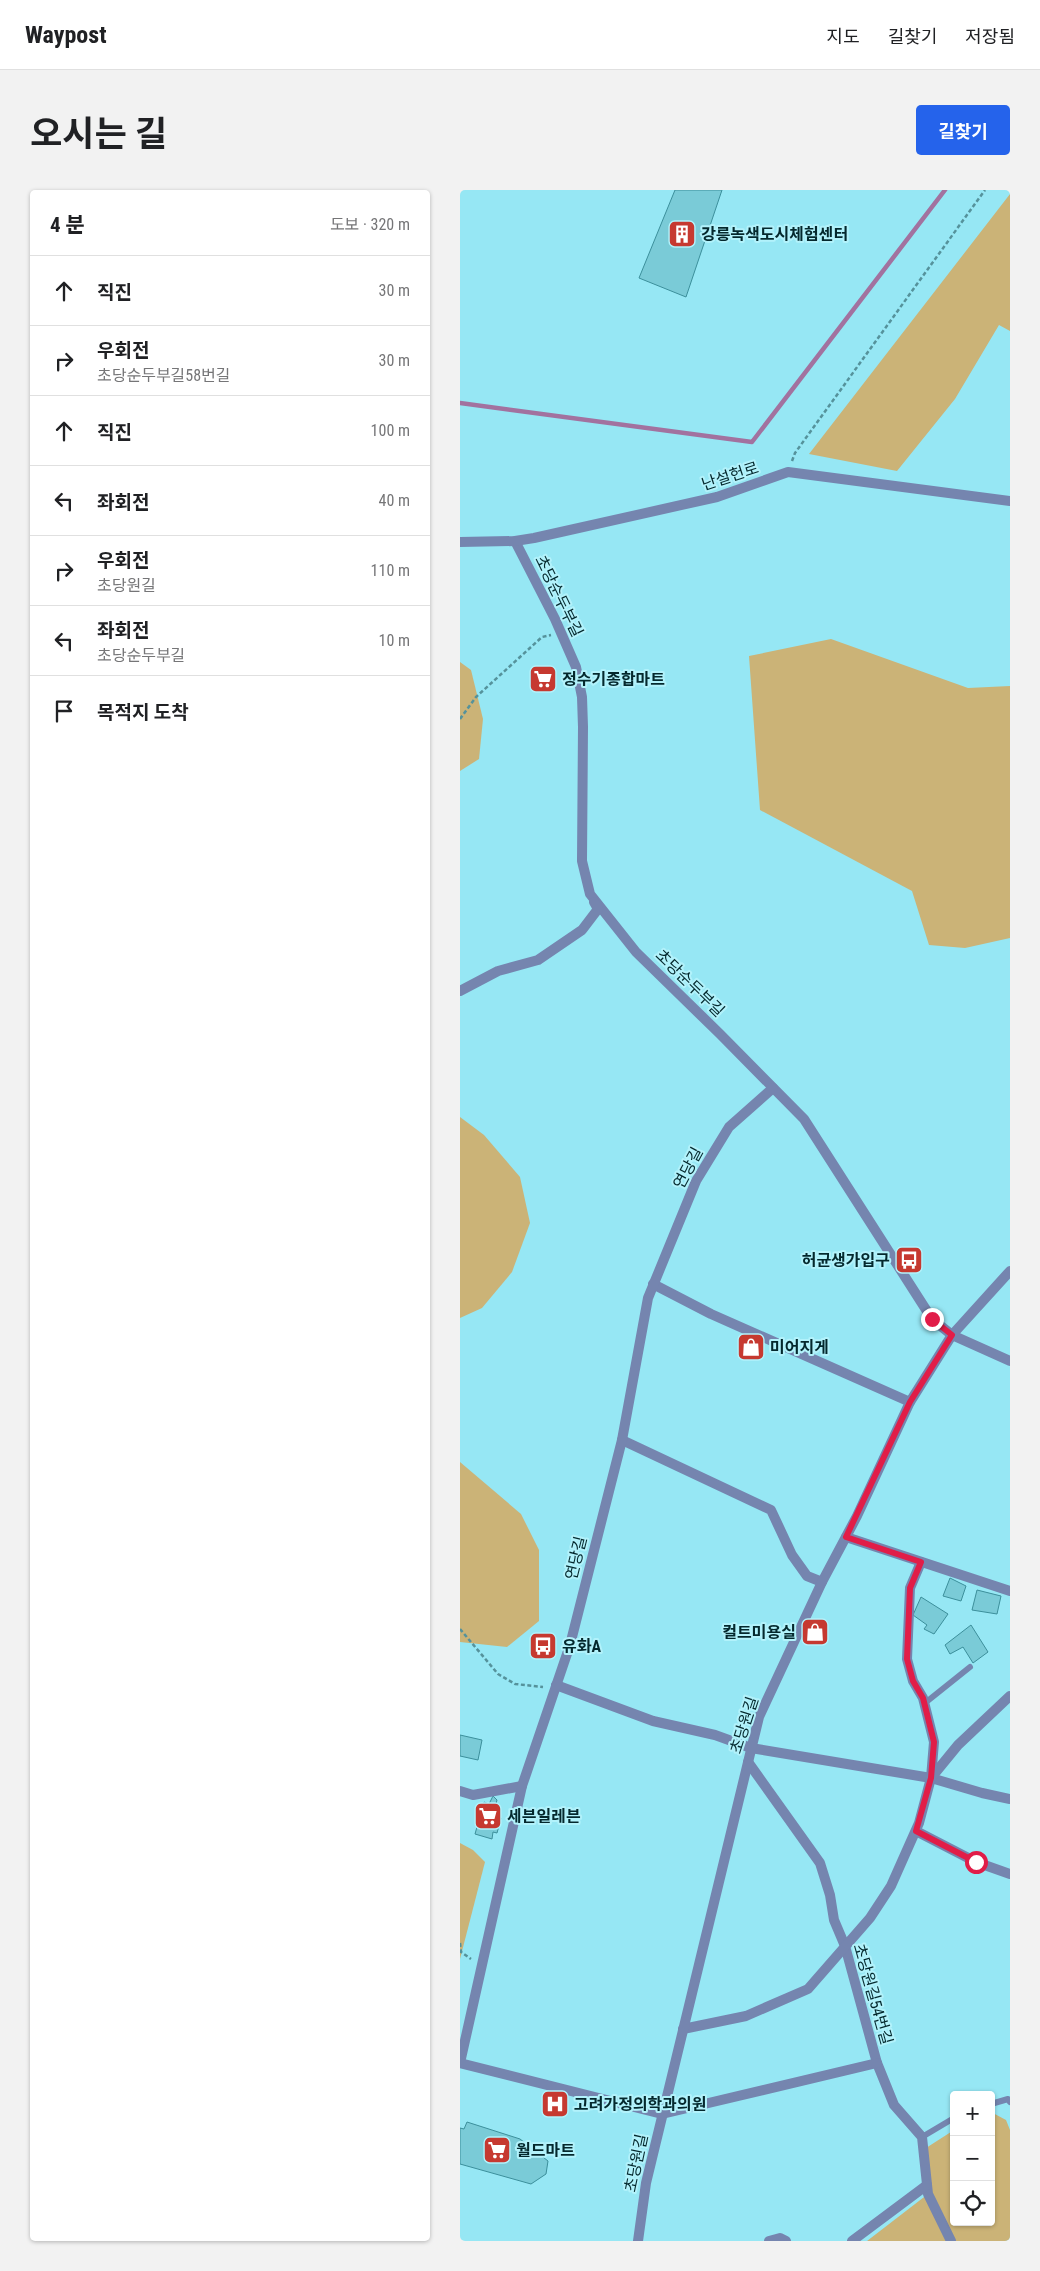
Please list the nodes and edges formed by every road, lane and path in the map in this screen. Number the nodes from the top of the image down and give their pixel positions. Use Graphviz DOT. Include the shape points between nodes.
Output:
graph roads {
  1 [pos="985,190"];
  2 [pos="788,472"];
  3 [pos="1010,501"];
  4 [pos="515,541"];
  5 [pos="460,542"];
  6 [pos="561,634"];
  7 [pos="460,720"];
  8 [pos="590,894"];
  9 [pos="460,991"];
  10 [pos="773,1088"];
  11 [pos="1010,1271"];
  12 [pos="653,1284"];
  13 [pos="952,1335"];
  14 [pos="1010,1361"];
  15 [pos="910,1402"];
  16 [pos="622,1440"];
  17 [pos="846,1537"];
  18 [pos="921,1562"];
  19 [pos="822,1582"];
  20 [pos="1010,1591"];
  21 [pos="460,1628"];
  22 [pos="970,1668"];
  23 [pos="555,1688"];
  24 [pos="1010,1696"];
  25 [pos="925,1703"];
  26 [pos="751,1748"];
  27 [pos="748,1762"];
  28 [pos="931,1778"];
  29 [pos="522,1786"];
  30 [pos="460,1791"];
  31 [pos="1010,1798"];
  32 [pos="916,1831"];
  33 [pos="1010,1874"];
  34 [pos="460,1943"];
  35 [pos="845,1946"];
  36 [pos="482,1967"];
  37 [pos="683,2029"];
  38 [pos="460,2063"];
  39 [pos="877,2063"];
  40 [pos="1010,2102"];
  41 [pos="995,2103"];
  42 [pos="662,2114"];
  43 [pos="950,2120"];
  44 [pos="922,2137"];
  45 [pos="927,2185"];
  46 [pos="638,2241"];
  47 [pos="769,2241"];
  48 [pos="786,2241"];
  49 [pos="852,2241"];
  50 [pos="951,2241"];
  1 -- 2 [label="path" via="795,454"];
  2 -- 3 [label="street, 난설헌로"];
  2 -- 4 [label="street, 난설헌로" via="717,497"];
  4 -- 5 [label="street, 난설헌로"];
  4 -- 6 [label="street, 초당순두부길"];
  6 -- 7 [label="path" via="542,637 476,697"];
  6 -- 8 [label="street, 초당순두부길" via="576,667 582,698 582,861"];
  8 -- 9 [label="street" via="598,909 582,930 538,960 498,971"];
  8 -- 10 [label="street, 초당순두부길" via="636,952"];
  10 -- 12 [label="street, 연당길" via="729,1127 696,1181"];
  10 -- 13 [label="street, 초당순두부길" via="804,1119 932,1319"];
  11 -- 13 [label="street, 초당원길"];
  12 -- 15 [label="street" via="711,1314"];
  12 -- 16 [label="street, 연당길"];
  13 -- 14 [label="street, 초당순두부길"];
  13 -- 15 [label="street, 초당원길"];
  15 -- 17 [label="street, 초당원길"];
  16 -- 19 [label="street" via="771,1510 792,1555 807,1576"];
  16 -- 23 [label="street, 연당길" via="570,1645"];
  17 -- 18 [label="street"];
  17 -- 19 [label="street, 초당원길"];
  18 -- 20 [label="street"];
  18 -- 25 [label="street" via="910,1588 907,1659 913,1681"];
  19 -- 26 [label="street, 초당원길" via="759,1717"];
  21 -- 23 [label="path" via="498,1674 515,1684"];
  22 -- 25 [label="lane"];
  23 -- 26 [label="street" via="653,1721 715,1735"];
  23 -- 29 [label="street, 연당길"];
  24 -- 28 [label="street" via="958,1745"];
  25 -- 28 [label="street" via="934,1742"];
  26 -- 27 [label="street, 초당원길"];
  26 -- 28 [label="street"];
  27 -- 35 [label="street, 초당원길54번길" via="820,1864 834,1920"];
  27 -- 37 [label="street, 초당원길"];
  28 -- 31 [label="street"];
  28 -- 32 [label="street"];
  29 -- 30 [label="street" via="473,1795"];
  29 -- 36 [label="street, 연당길"];
  32 -- 33 [label="street" via="976,1862"];
  32 -- 35 [label="street" via="891,1886 870,1918"];
  34 -- 36 [label="path" via="461,1952"];
  35 -- 37 [label="street" via="808,1989 746,2016"];
  35 -- 39 [label="street, 초당원길54번길"];
  36 -- 38 [label="street, 연당길"];
  37 -- 42 [label="street, 초당원길"];
  38 -- 42 [label="street"];
  39 -- 42 [label="street"];
  39 -- 44 [label="street, 초당원길54번길" via="894,2105"];
  40 -- 41 [label="lane" via="1008,2098"];
  42 -- 46 [label="street, 초당원길" via="646,2183"];
  43 -- 44 [label="lane"];
  44 -- 45 [label="street"];
  45 -- 49 [label="street"];
  45 -- 50 [label="street" via="928,2194"];
  47 -- 48 [label="street" via="780,2238"];
}
